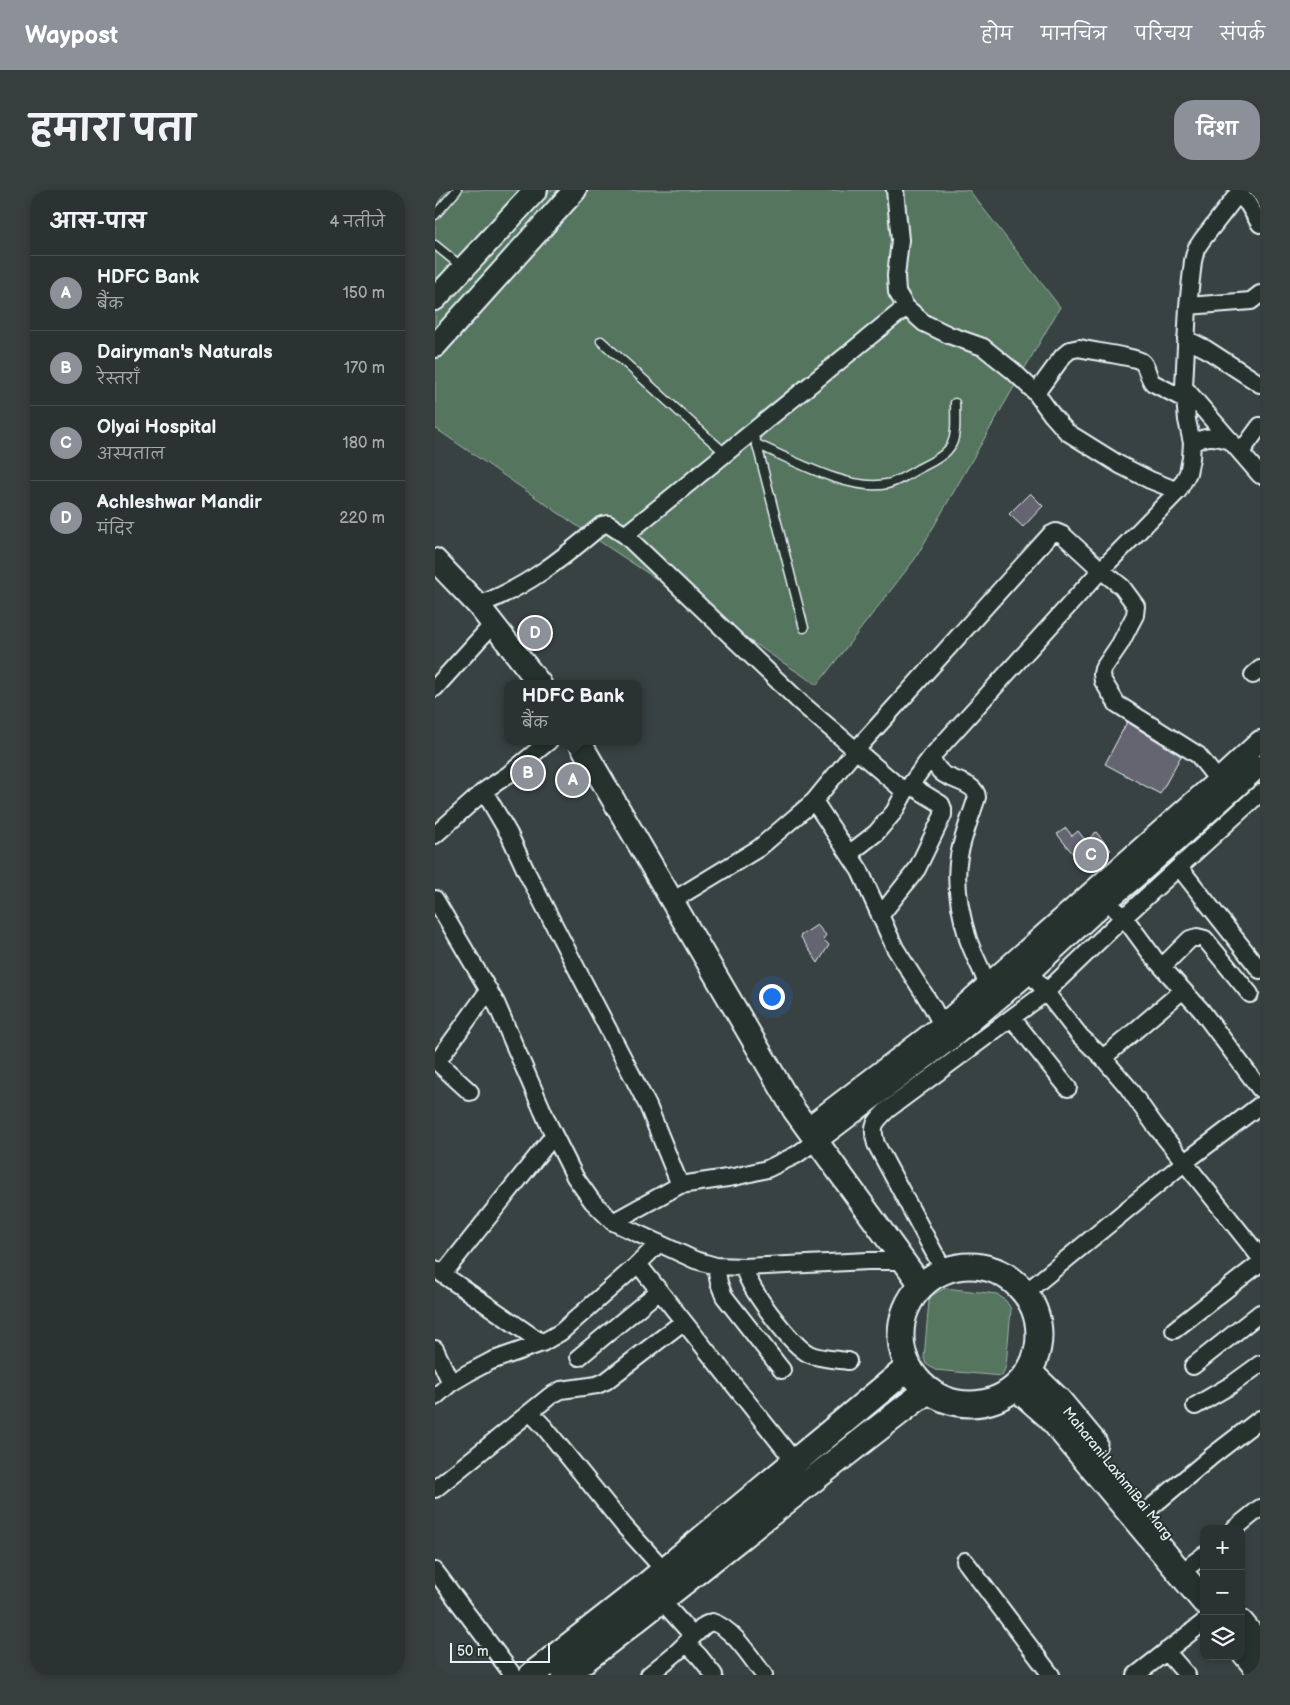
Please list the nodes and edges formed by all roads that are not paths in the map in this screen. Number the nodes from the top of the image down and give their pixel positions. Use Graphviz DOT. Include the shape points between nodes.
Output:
graph roads {
  1 [pos="457,190"];
  2 [pos="536,190"];
  3 [pos="575,190"];
  4 [pos="895,190"];
  5 [pos="1240,192"];
  6 [pos="435,215"];
  7 [pos="1260,224"];
  8 [pos="435,245"];
  9 [pos="464,269"];
  10 [pos="1260,294"];
  11 [pos="435,299"];
  12 [pos="1188,306"];
  13 [pos="906,307"];
  14 [pos="1186,339"];
  15 [pos="601,341"];
  16 [pos="435,346"];
  17 [pos="1260,384"];
  18 [pos="1036,393"];
  19 [pos="1185,393"];
  20 [pos="955,403"];
  21 [pos="1260,426"];
  22 [pos="755,437"];
  23 [pos="1192,443"];
  24 [pos="1236,447"];
  25 [pos="725,453"];
  26 [pos="1260,475"];
  27 [pos="1178,491"];
  28 [pos="625,535"];
  29 [pos="435,560"];
  30 [pos="1101,570"];
  31 [pos="478,605"];
  32 [pos="493,624"];
  33 [pos="804,628"];
  34 [pos="537,680"];
  35 [pos="435,688"];
  36 [pos="1260,741"];
  37 [pos="544,745"];
  38 [pos="581,745"];
  39 [pos="855,751"];
  40 [pos="931,757"];
  41 [pos="1260,766"];
  42 [pos="1226,785"];
  43 [pos="907,789"];
  44 [pos="485,791"];
  45 [pos="1260,793"];
  46 [pos="814,801"];
  47 [pos="435,835"];
  48 [pos="849,854"];
  49 [pos="1179,867"];
  50 [pos="435,899"];
  51 [pos="672,901"];
  52 [pos="1106,902"];
  53 [pos="880,916"];
  54 [pos="1123,917"];
  55 [pos="1162,966"];
  56 [pos="1260,970"];
  57 [pos="1030,972"];
  58 [pos="489,990"];
  59 [pos="1183,990"];
  60 [pos="990,993"];
  61 [pos="1045,993"];
  62 [pos="1250,994"];
  63 [pos="1012,1018"];
  64 [pos="942,1025"];
  65 [pos="1103,1058"];
  66 [pos="436,1061"];
  67 [pos="1068,1088"];
  68 [pos="1260,1089"];
  69 [pos="470,1092"];
  70 [pos="1260,1105"];
  71 [pos="811,1134"];
  72 [pos="554,1135"];
  73 [pos="1185,1162"];
  74 [pos="680,1185"];
  75 [pos="613,1222"];
  76 [pos="659,1243"];
  77 [pos="1260,1257"];
  78 [pos="903,1261"];
  79 [pos="1260,1263"];
  80 [pos="638,1264"];
  81 [pos="716,1266"];
  82 [pos="744,1267"];
  83 [pos="944,1270"];
  84 [pos="439,1272"];
  85 [pos="921,1285"];
  86 [pos="659,1291"];
  87 [pos="1025,1293"];
  88 [pos="1260,1313"];
  89 [pos="683,1322"];
  90 [pos="1174,1330"];
  91 [pos="542,1343"];
  92 [pos="435,1349"];
  93 [pos="579,1357"];
  94 [pos="848,1361"];
  95 [pos="1260,1364"];
  96 [pos="1193,1366"];
  97 [pos="909,1367"];
  98 [pos="782,1370"];
  99 [pos="1022,1379"];
  100 [pos="451,1383"];
  101 [pos="928,1390"];
  102 [pos="435,1397"];
  103 [pos="1195,1406"];
  104 [pos="530,1412"];
  105 [pos="1260,1420"];
  106 [pos="795,1462"];
  107 [pos="435,1489"];
  108 [pos="1260,1508"];
  109 [pos="1149,1509"];
  110 [pos="1239,1525"];
  111 [pos="965,1561"];
  112 [pos="1200,1566"];
  113 [pos="665,1570"];
  114 [pos="435,1571"];
  115 [pos="1200,1597"];
  116 [pos="661,1600"];
  117 [pos="1200,1625"];
  118 [pos="1251,1636"];
  119 [pos="689,1640"];
  120 [pos="1166,1651"];
  121 [pos="1260,1671"];
  122 [pos="573,1673"];
  123 [pos="513,1675"];
  124 [pos="532,1675"];
  125 [pos="649,1675"];
  126 [pos="714,1675"];
  127 [pos="764,1675"];
  128 [pos="1051,1675"];
  129 [pos="1136,1675"];
  130 [pos="1187,1675"];
  1 -- 6 [label="lane"];
  2 -- 9 [label="main road"];
  3 -- 16 [label="main road"];
  4 -- 13 [label="street" via="900,240 897,292"];
  5 -- 7 [label="street"];
  5 -- 12 [label="street" via="1196,249"];
  8 -- 9 [label="lane"];
  9 -- 11 [label="main road"];
  10 -- 12 [label="street" via="1251,301"];
  12 -- 14 [label="street"];
  13 -- 18 [label="street" via="924,323 983,347"];
  13 -- 22 [label="street"];
  14 -- 17 [label="street"];
  14 -- 19 [label="street"];
  15 -- 25 [label="lane"];
  18 -- 19 [label="street" via="1063,356 1079,348 1137,360 1145,366 1153,383"];
  18 -- 27 [label="street" via="1067,432 1120,465"];
  19 -- 23 [label="street"];
  19 -- 24 [label="street"];
  20 -- 22 [label="lane" via="955,435 950,449 939,459 888,484 861,485 833,478"];
  21 -- 24 [label="street"];
  22 -- 25 [label="street"];
  22 -- 33 [label="lane"];
  23 -- 24 [label="street" via="1203,437 1215,437"];
  23 -- 27 [label="street" via="1188,474"];
  24 -- 26 [label="street"];
  25 -- 28 [label="street"];
  27 -- 30 [label="street"];
  28 -- 31 [label="street" via="608,524 602,525 537,577"];
  28 -- 39 [label="street"];
  29 -- 31 [label="main road"];
  30 -- 39 [label="street" via="1063,534 1056,532 1050,535"];
  30 -- 40 [label="street"];
  30 -- 42 [label="street" via="1122,587 1136,606 1135,615 1120,644 1103,669 1103,681 1117,704 1198,755"];
  31 -- 32 [label="main road"];
  32 -- 34 [label="main road"];
  32 -- 35 [label="street"];
  36 -- 42 [label="street"];
  37 -- 44 [label="street"];
  38 -- 51 [label="main road"];
  39 -- 43 [label="street"];
  39 -- 46 [label="street"];
  40 -- 43 [label="street"];
  40 -- 60 [label="street" via="941,772 976,792 959,858 959,904 968,938"];
  41 -- 42 [label="street"];
  42 -- 52 [label="street" via="1136,877"];
  42 -- 60 [label="street"];
  43 -- 48 [label="street" via="894,812 876,833"];
  43 -- 53 [label="street" via="941,804 943,815 917,869"];
  44 -- 47 [label="street"];
  44 -- 74 [label="street" via="648,1106"];
  45 -- 49 [label="street"];
  46 -- 48 [label="street"];
  46 -- 51 [label="street" via="759,848"];
  48 -- 53 [label="street" via="869,888"];
  49 -- 54 [label="street"];
  49 -- 56 [label="street"];
  50 -- 58 [label="street"];
  51 -- 71 [label="main road"];
  52 -- 54 [label="street"];
  52 -- 57 [label="street"];
  53 -- 64 [label="street" via="895,948"];
  54 -- 55 [label="street"];
  54 -- 61 [label="street"];
  55 -- 59 [label="street"];
  55 -- 62 [label="street" via="1190,939 1205,939"];
  57 -- 60 [label="street"];
  57 -- 61 [label="street"];
  58 -- 66 [label="street"];
  58 -- 72 [label="street"];
  59 -- 65 [label="street"];
  59 -- 68 [label="street"];
  60 -- 64 [label="street"];
  60 -- 71 [label="street" via="952,1038"];
  61 -- 63 [label="street"];
  61 -- 65 [label="street" via="1080,1036"];
  63 -- 67 [label="street"];
  63 -- 83 [label="street" via="874,1123 876,1144"];
  64 -- 71 [label="street"];
  65 -- 73 [label="street"];
  66 -- 69 [label="street"];
  70 -- 73 [label="street"];
  71 -- 74 [label="street" via="796,1155 767,1169"];
  71 -- 78 [label="main road"];
  72 -- 75 [label="street" via="575,1177"];
  72 -- 84 [label="street"];
  73 -- 77 [label="street"];
  73 -- 87 [label="street"];
  74 -- 75 [label="street"];
  75 -- 76 [label="street"];
  76 -- 80 [label="street"];
  76 -- 81 [label="street"];
  78 -- 82 [label="street"];
  78 -- 85 [label="main road"];
  79 -- 90 [label="street"];
  80 -- 86 [label="street"];
  80 -- 91 [label="street" via="561,1332"];
  81 -- 82 [label="street"];
  81 -- 98 [label="street" via="724,1296"];
  82 -- 94 [label="street" via="750,1285 801,1350 814,1356"];
  83 -- 85 [label="main road"];
  83 -- 87 [label="main road" via="966,1266 988,1268 1008,1278"];
  84 -- 91 [label="street"];
  85 -- 97 [label="main road" via="910,1300 901,1322 901,1345"];
  86 -- 89 [label="street"];
  86 -- 93 [label="street"];
  87 -- 99 [label="main road" via="1035,1311 1039,1332 1037,1352"];
  88 -- 96 [label="street"];
  89 -- 104 [label="street" via="606,1382 561,1390"];
  89 -- 106 [label="street"];
  91 -- 100 [label="street" via="491,1361"];
  92 -- 100 [label="street"];
  95 -- 103 [label="street"];
  97 -- 101 [label="main road"];
  97 -- 106 [label="main road"];
  99 -- 101 [label="main road" via="1000,1397 982,1403 963,1404"];
  99 -- 109 [label="main road, Maharani LaxhmiBai Marg" via="1059,1401"];
  99 -- 115 [label="main road" via="1049,1417"];
  100 -- 102 [label="street"];
  101 -- 116 [label="main road"];
  104 -- 107 [label="street"];
  104 -- 113 [label="street"];
  105 -- 109 [label="street"];
  106 -- 113 [label="main road"];
  108 -- 110 [label="street"];
  109 -- 112 [label="main road, Maharani LaxhmiBai Marg"];
  111 -- 128 [label="street"];
  113 -- 124 [label="main road"];
  114 -- 123 [label="street"];
  116 -- 119 [label="street"];
  116 -- 122 [label="main road"];
  117 -- 120 [label="street"];
  118 -- 121 [label="main road"];
  119 -- 125 [label="street"];
  119 -- 126 [label="street"];
  119 -- 127 [label="street" via="705,1625 712,1622 720,1624 738,1641"];
  120 -- 129 [label="street"];
  120 -- 130 [label="street"];
}
